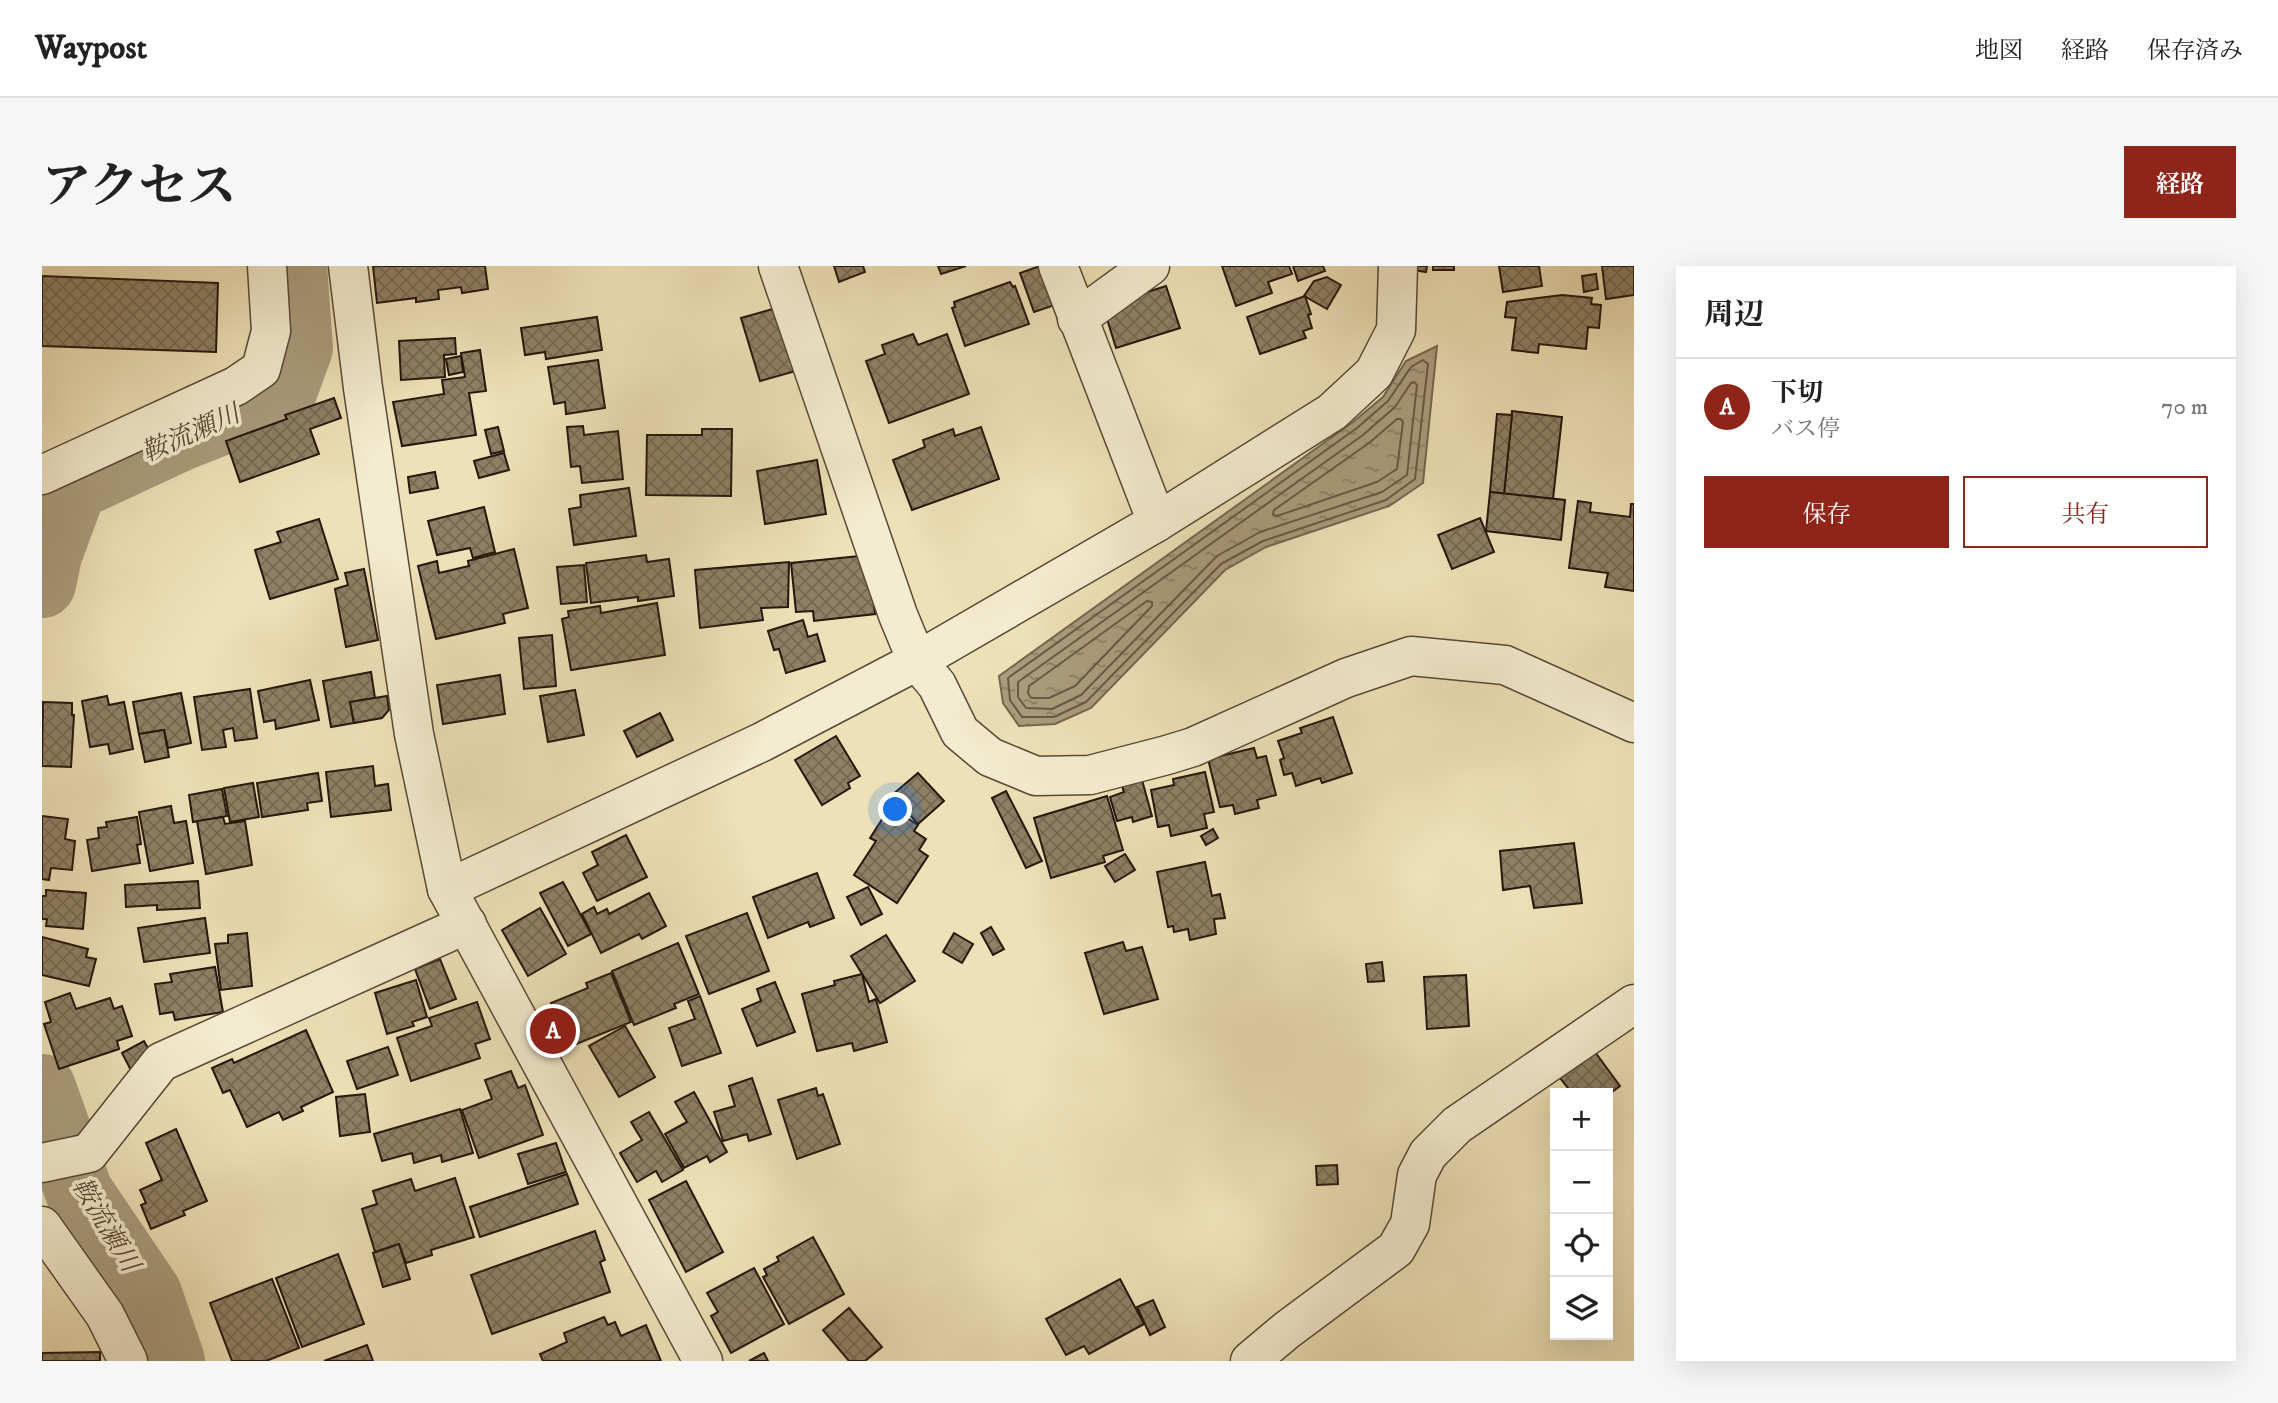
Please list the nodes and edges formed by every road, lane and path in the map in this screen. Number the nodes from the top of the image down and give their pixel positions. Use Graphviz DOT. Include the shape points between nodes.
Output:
graph roads {
  1 [pos="267,266"];
  2 [pos="348,266"];
  3 [pos="778,266"];
  4 [pos="1058,266"];
  5 [pos="1150,266"];
  6 [pos="1398,266"];
  7 [pos="1077,319"];
  8 [pos="42,475"];
  9 [pos="1157,522"];
  10 [pos="917,661"];
  11 [pos="1634,723"];
  12 [pos="447,889"];
  13 [pos="467,925"];
  14 [pos="1634,1004"];
  15 [pos="42,1163"];
  16 [pos="42,1226"];
  17 [pos="128,1361"];
  18 [pos="703,1361"];
  19 [pos="1250,1361"];
  1 -- 8 [label="street" via="271,331 261,369 236,386"];
  2 -- 12 [label="street" via="414,734"];
  3 -- 10 [label="street"];
  4 -- 7 [label="street"];
  5 -- 7 [label="street"];
  6 -- 9 [label="street" via="1396,330 1374,373 1332,412"];
  7 -- 9 [label="street"];
  9 -- 10 [label="street"];
  10 -- 11 [label="street" via="937,685 961,732 990,757 1036,776 1090,775 1193,747 1346,678 1411,656 1506,665"];
  10 -- 12 [label="street" via="762,742"];
  12 -- 13 [label="street"];
  13 -- 15 [label="street" via="161,1062 89,1153"];
  13 -- 18 [label="street"];
  14 -- 19 [label="street" via="1457,1125 1428,1154 1417,1175 1410,1224 1396,1249"];
  16 -- 17 [label="street" via="105,1315"];
}
